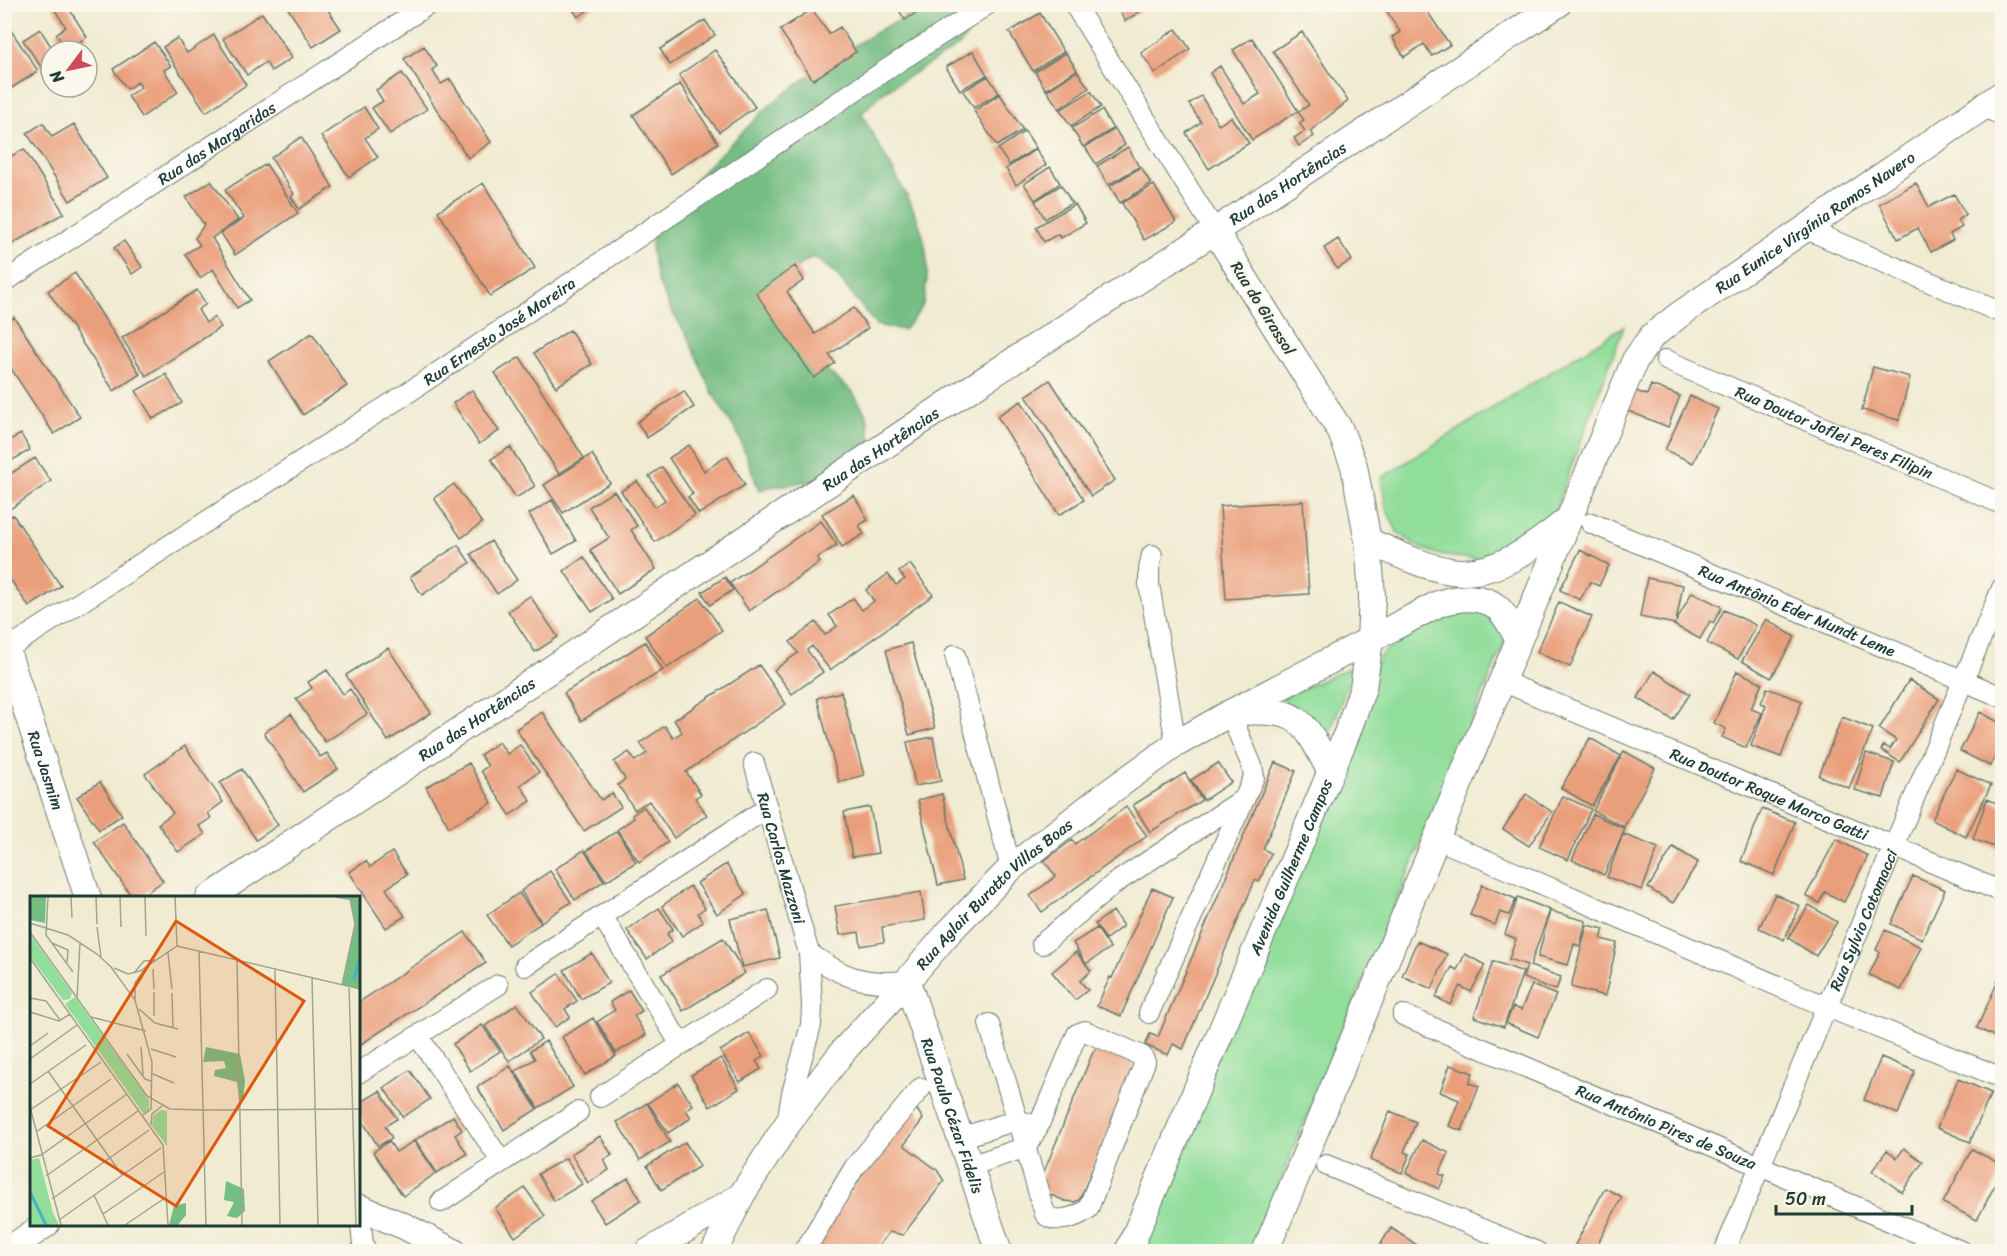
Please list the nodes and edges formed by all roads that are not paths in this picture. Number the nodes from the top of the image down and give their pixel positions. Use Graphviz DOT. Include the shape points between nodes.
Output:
graph roads {
  1 [pos="429,4"];
  2 [pos="988,4"];
  3 [pos="1074,4"];
  4 [pos="1558,4"];
  5 [pos="1996,105"];
  6 [pos="1806,229"];
  7 [pos="1215,231"];
  8 [pos="4,282"];
  9 [pos="2002,313"];
  10 [pos="1666,360"];
  11 [pos="2002,504"];
  12 [pos="1580,521"];
  13 [pos="1368,541"];
  14 [pos="1152,555"];
  15 [pos="2002,588"];
  16 [pos="1518,638"];
  17 [pos="1370,640"];
  18 [pos="6,646"];
  19 [pos="956,655"];
  20 [pos="1502,681"];
  21 [pos="1964,681"];
  22 [pos="2002,697"];
  23 [pos="1230,713"];
  24 [pos="1176,744"];
  25 [pos="754,763"];
  26 [pos="1330,771"];
  27 [pos="1245,798"];
  28 [pos="767,808"];
  29 [pos="1437,839"];
  30 [pos="1894,846"];
  31 [pos="1011,868"];
  32 [pos="2002,892"];
  33 [pos="88,896"];
  34 [pos="209,896"];
  35 [pos="602,916"];
  36 [pos="1042,944"];
  37 [pos="809,953"];
  38 [pos="525,966"];
  39 [pos="908,981"];
  40 [pos="498,985"];
  41 [pos="767,989"];
  42 [pos="1827,1007"];
  43 [pos="1149,1013"];
  44 [pos="1403,1015"];
  45 [pos="989,1024"];
  46 [pos="418,1036"];
  47 [pos="681,1045"];
  48 [pos="360,1072"];
  49 [pos="2002,1078"];
  50 [pos="921,1088"];
  51 [pos="600,1097"];
  52 [pos="578,1112"];
  53 [pos="1017,1120"];
  54 [pos="786,1126"];
  55 [pos="1038,1127"];
  56 [pos="960,1138"];
  57 [pos="1026,1147"];
  58 [pos="501,1161"];
  59 [pos="1326,1165"];
  60 [pos="970,1166"];
  61 [pos="1761,1166"];
  62 [pos="741,1196"];
  63 [pos="441,1202"];
  64 [pos="360,1207"];
  65 [pos="360,1216"];
  66 [pos="43,1226"];
  67 [pos="6,1251"];
  68 [pos="367,1251"];
  69 [pos="454,1251"];
  70 [pos="648,1251"];
  71 [pos="714,1251"];
  72 [pos="804,1251"];
  73 [pos="999,1251"];
  74 [pos="1128,1251"];
  75 [pos="1265,1251"];
  76 [pos="1537,1251"];
  77 [pos="1724,1251"];
  78 [pos="1963,1251"];
  1 -- 8 [label="street, Rua das Margaridas"];
  2 -- 18 [label="street, Rua Ernesto José Moreira" via="406,394"];
  3 -- 7 [label="street, Rua do Girassol"];
  4 -- 7 [label="main road, Rua das Hortências"];
  5 -- 6 [label="main road, Rua Eunice Virgínia Ramos Navero"];
  6 -- 9 [label="street"];
  6 -- 12 [label="main road, Rua Eunice Virgínia Ramos Navero" via="1652,336 1635,360"];
  7 -- 13 [label="main road, Rua do Girassol" via="1340,430 1354,466"];
  7 -- 34 [label="main road, Rua das Hortências" via="959,396"];
  10 -- 11 [label="street, Rua Doutor Joflei Peres Filipin"];
  12 -- 13 [label="main road" via="1512,558 1469,572 1421,564"];
  12 -- 16 [label="main road"];
  12 -- 21 [label="street, Rua Antônio Eder Mundt Leme"];
  13 -- 17 [label="main road, Rua do Girassol"];
  14 -- 24 [label="street" via="1149,584"];
  15 -- 21 [label="street, Rua Sylvio Cotomacci"];
  16 -- 17 [label="main road" via="1502,612 1488,602 1456,598"];
  16 -- 20 [label="main road"];
  17 -- 23 [label="main road, Rua Aglair Buratto Villas Boas"];
  17 -- 26 [label="main road, Avenida Guilherme Campos" via="1363,688"];
  18 -- 33 [label="main road, Rua Jasmim"];
  19 -- 31 [label="street"];
  20 -- 29 [label="main road"];
  20 -- 30 [label="street, Rua Doutor Roque Marco Gatti"];
  21 -- 22 [label="street, Rua Antônio Eder Mundt Leme"];
  21 -- 30 [label="street, Rua Sylvio Cotomacci"];
  23 -- 24 [label="main road, Rua Aglair Buratto Villas Boas"];
  23 -- 26 [label="main road" via="1270,710 1289,714 1314,740"];
  23 -- 27 [label="street" via="1254,777"];
  24 -- 31 [label="main road, Rua Aglair Buratto Villas Boas"];
  25 -- 28 [label="street, Rua Carlos Mazzoni"];
  26 -- 74 [label="main road, Avenida Guilherme Campos"];
  27 -- 36 [label="street" via="1115,883"];
  27 -- 43 [label="street"];
  28 -- 35 [label="street"];
  28 -- 37 [label="street, Rua Carlos Mazzoni"];
  29 -- 42 [label="street"];
  29 -- 75 [label="main road"];
  30 -- 32 [label="street, Rua Doutor Roque Marco Gatti"];
  30 -- 42 [label="street, Rua Sylvio Cotomacci"];
  31 -- 39 [label="main road, Rua Aglair Buratto Villas Boas"];
  35 -- 38 [label="street"];
  35 -- 47 [label="street"];
  37 -- 39 [label="street" via="857,980 881,984"];
  37 -- 54 [label="street, Rua Carlos Mazzoni" via="811,1025"];
  39 -- 54 [label="main road, Rua Aglair Buratto Villas Boas" via="844,1050"];
  39 -- 56 [label="main road, Rua Paulo Cézar Fidelis"];
  40 -- 46 [label="street"];
  41 -- 47 [label="street"];
  42 -- 49 [label="street"];
  42 -- 61 [label="street, Rua Sylvio Cotomacci"];
  44 -- 61 [label="street, Rua Antônio Pires de Souza"];
  45 -- 53 [label="street"];
  46 -- 48 [label="street"];
  46 -- 58 [label="street"];
  47 -- 51 [label="street"];
  50 -- 72 [label="street" via="854,1168"];
  52 -- 58 [label="street"];
  53 -- 55 [label="street"];
  53 -- 56 [label="street"];
  53 -- 57 [label="street"];
  54 -- 62 [label="main road, Rua Aglair Buratto Villas Boas"];
  55 -- 57 [label="street"];
  55 -- 57 [label="street" via="1080,1032 1144,1058 1088,1209 1056,1221 1050,1219 1045,1214"];
  56 -- 60 [label="main road, Rua Paulo Cézar Fidelis"];
  57 -- 60 [label="street"];
  58 -- 63 [label="street"];
  59 -- 76 [label="street"];
  60 -- 73 [label="main road, Rua Paulo Cézar Fidelis"];
  61 -- 77 [label="street, Rua Sylvio Cotomacci"];
  61 -- 78 [label="street, Rua Antônio Pires de Souza"];
  62 -- 70 [label="main road"];
  62 -- 71 [label="main road, Rua Aglair Buratto Villas Boas"];
  64 -- 69 [label="main road"];
  65 -- 68 [label="street"];
  66 -- 67 [label="main road"];
}
